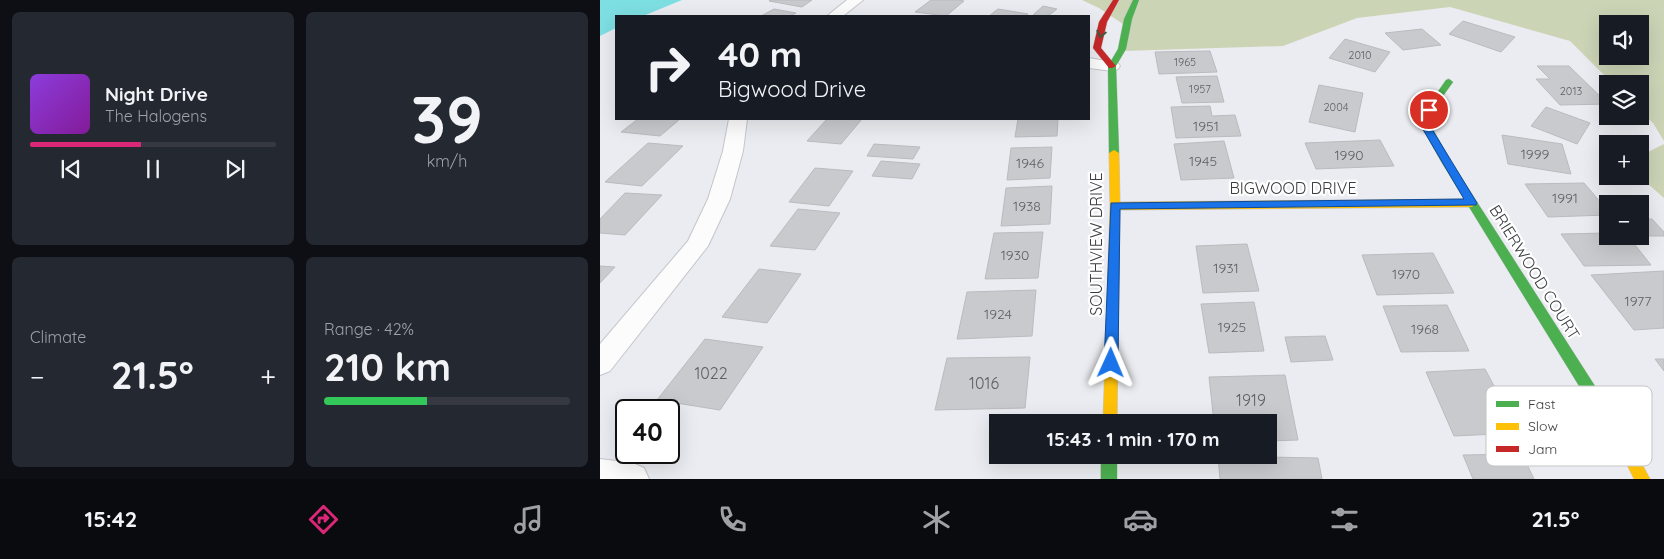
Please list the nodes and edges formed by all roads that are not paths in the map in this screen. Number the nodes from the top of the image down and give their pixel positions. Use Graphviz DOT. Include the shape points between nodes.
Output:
graph roads {
  1 [pos="856,0"];
  2 [pos="1116,0"];
  3 [pos="1136,0"];
  4 [pos="835,15"];
  5 [pos="1090,63"];
  6 [pos="1112,66"];
  7 [pos="1449,82"];
  8 [pos="738,120"];
  9 [pos="1472,203"];
  10 [pos="1115,206"];
  11 [pos="600,363"];
  12 [pos="1586,386"];
  13 [pos="1110,414"];
  14 [pos="1109,464"];
  15 [pos="1635,466"];
  16 [pos="600,474"];
  17 [pos="633,479"];
  18 [pos="1109,479"];
  19 [pos="1642,479"];
  1 -- 4 [label="street"];
  2 -- 6 [label="street, one-way" via="1103,22 1097,48"];
  3 -- 6 [label="street, SOUTHVIEW DRIVE" via="1125,26 1122,51"];
  5 -- 6 [label="street"];
  6 -- 10 [label="street, SOUTHVIEW DRIVE"];
  7 -- 9 [label="street, BRIERWOOD COURT" via="1429,110 1426,126"];
  8 -- 11 [label="street" via="719,199 697,246"];
  9 -- 10 [label="street, BIGWOOD DRIVE"];
  9 -- 12 [label="street, BRIERWOOD COURT"];
  10 -- 13 [label="street, SOUTHVIEW DRIVE"];
  14 -- 18 [label="street"];
  15 -- 19 [label="street, BRIERWOOD COURT"];
  16 -- 17 [label="street"];
}
